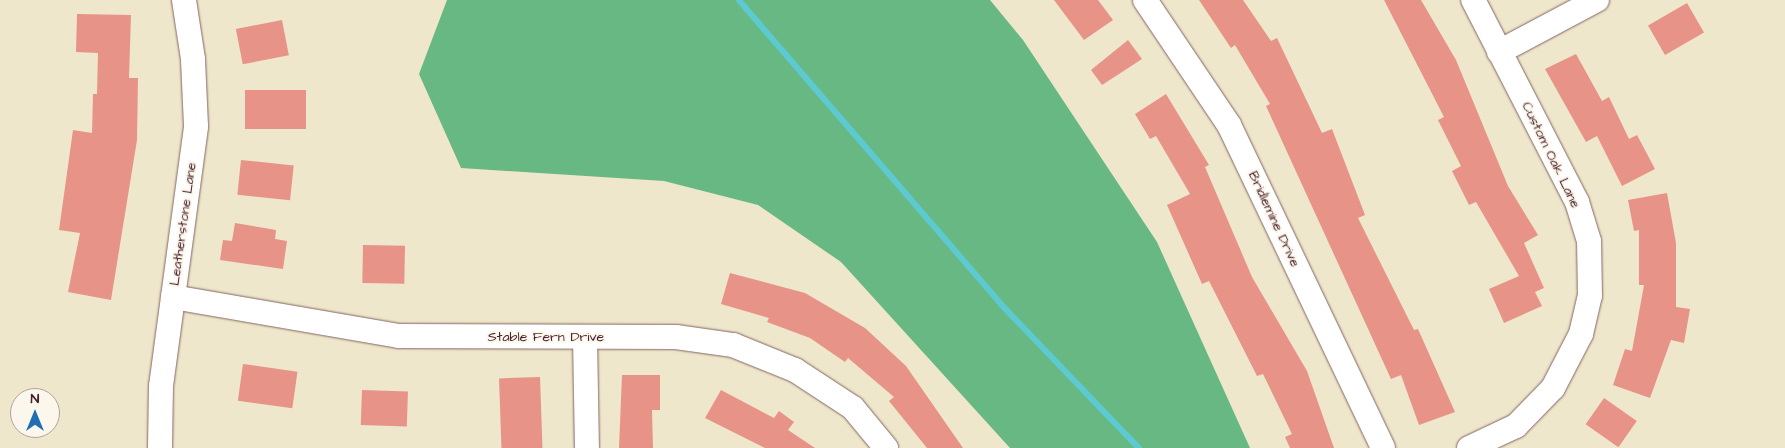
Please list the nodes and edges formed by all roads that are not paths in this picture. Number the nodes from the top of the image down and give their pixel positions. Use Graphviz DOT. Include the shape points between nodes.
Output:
graph roads {
  1 [pos="184,0"];
  2 [pos="1145,0"];
  3 [pos="1473,0"];
  4 [pos="1596,0"];
  5 [pos="1499,52"];
  6 [pos="173,296"];
  7 [pos="585,337"];
  8 [pos="160,448"];
  9 [pos="587,448"];
  10 [pos="886,448"];
  11 [pos="1383,448"];
  12 [pos="1469,448"];
  1 -- 6 [label="street, Leatherstone Lane" via="193,59 196,126"];
  2 -- 11 [label="street, Bridlemine Drive" via="1229,125"];
  3 -- 5 [label="street, Custom Oak Lane"];
  4 -- 5 [label="street"];
  5 -- 12 [label="street, Custom Oak Lane" via="1577,202 1588,241 1590,296 1581,334 1553,388 1516,426"];
  6 -- 7 [label="street, Stable Fern Drive" via="399,336"];
  6 -- 8 [label="street, Leatherstone Lane" via="161,386"];
  7 -- 9 [label="street"];
  7 -- 10 [label="street, Stable Fern Drive" via="676,337 733,345 795,370 853,408"];
}
